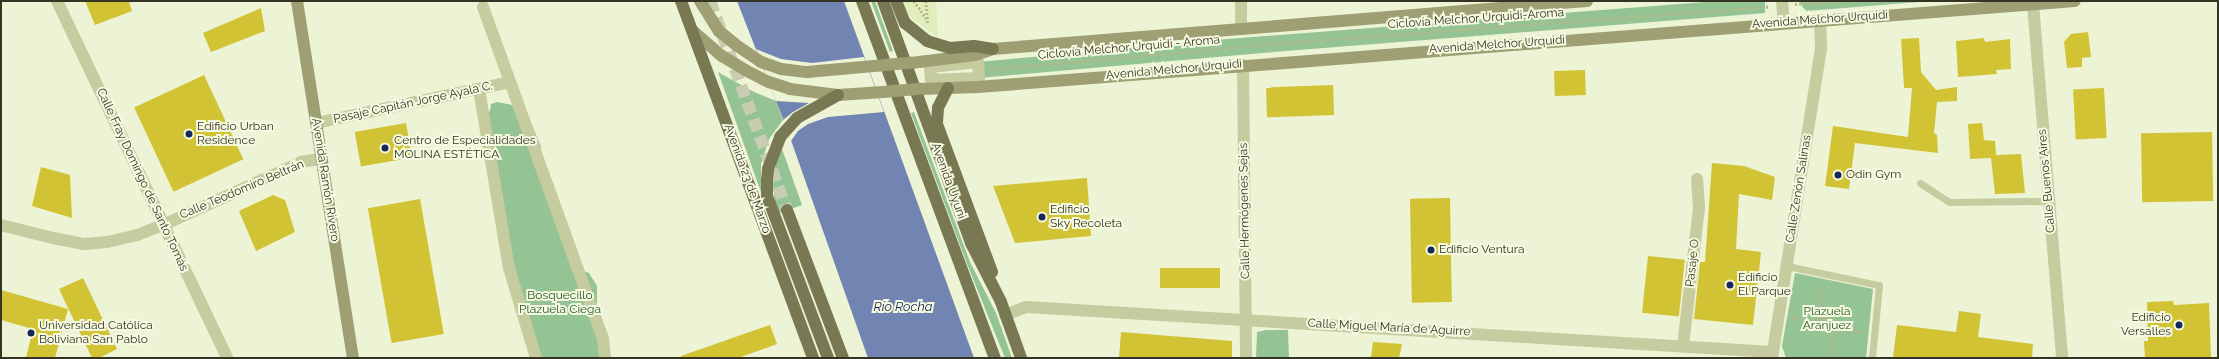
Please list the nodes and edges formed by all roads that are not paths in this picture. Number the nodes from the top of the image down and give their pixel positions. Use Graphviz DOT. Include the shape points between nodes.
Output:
graph roads {
  1 [pos="57,1"];
  2 [pos="297,1"];
  3 [pos="681,1"];
  4 [pos="700,1"];
  5 [pos="862,1"];
  6 [pos="883,1"];
  7 [pos="896,1"];
  8 [pos="1241,1"];
  9 [pos="1587,1"];
  10 [pos="1782,1"];
  11 [pos="2075,1"];
  12 [pos="2033,4"];
  13 [pos="483,7"];
  14 [pos="1820,20"];
  15 [pos="1784,22"];
  16 [pos="1241,29"];
  17 [pos="693,31"];
  18 [pos="993,50"];
  19 [pos="1243,65"];
  20 [pos="510,82"];
  21 [pos="948,88"];
  22 [pos="479,89"];
  23 [pos="838,95"];
  24 [pos="316,123"];
  25 [pos="321,159"];
  26 [pos="1697,179"];
  27 [pos="1920,183"];
  28 [pos="2048,202"];
  29 [pos="787,210"];
  30 [pos="163,224"];
  31 [pos="1,225"];
  32 [pos="1787,266"];
  33 [pos="1001,302"];
  34 [pos="1005,314"];
  35 [pos="1246,320"];
  36 [pos="1684,346"];
  37 [pos="1773,355"];
  38 [pos="227,358"];
  39 [pos="353,358"];
  40 [pos="536,358"];
  41 [pos="605,358"];
  42 [pos="813,358"];
  43 [pos="828,358"];
  44 [pos="843,358"];
  45 [pos="995,358"];
  46 [pos="1021,358"];
  47 [pos="1246,358"];
  48 [pos="1872,358"];
  49 [pos="2062,358"];
  1 -- 30 [label="street, Calle Fray Domingo de Santo Tomás"];
  2 -- 24 [label="main road, Avenida Ramón Rivero"];
  3 -- 17 [label="main road, Avenida 23 de Marzo"];
  4 -- 18 [label="main road, bridge" via="719,31 761,62 781,69 807,72 911,63 975,55"];
  5 -- 45 [label="main road, Avenida Uyuni"];
  6 -- 33 [label="main road, Avenida Uyuni" via="971,244"];
  7 -- 18 [label="main road" via="905,23 927,41 950,48 974,46"];
  8 -- 16 [label="street"];
  9 -- 16 [label="main road"];
  10 -- 15 [label="street"];
  11 -- 12 [label="main road, Avenida Melchor Urquidi"];
  12 -- 14 [label="main road, Avenida Melchor Urquidi"];
  12 -- 28 [label="street, Calle Buenos Aires"];
  13 -- 20 [label="street"];
  14 -- 15 [label="main road, Avenida Melchor Urquidi"];
  14 -- 32 [label="street, Calle Zenón Salinas" via="1821,47"];
  15 -- 19 [label="main road, Avenida Melchor Urquidi"];
  16 -- 18 [label="main road"];
  17 -- 23 [label="main road, Avenida Melchor Urquidi" via="722,56 769,82 790,89"];
  17 -- 42 [label="main road, Avenida 23 de Marzo"];
  19 -- 21 [label="main road, Avenida Melchor Urquidi"];
  19 -- 35 [label="street, Calle Hermógenes Sejas"];
  20 -- 22 [label="street, Pasaje Capitán Jorge Ayala C."];
  20 -- 41 [label="street" via="603,339"];
  21 -- 23 [label="main road, Avenida Melchor Urquidi, bridge"];
  21 -- 33 [label="main road" via="938,108 937,124 988,258"];
  22 -- 24 [label="street, Pasaje Capitán Jorge Ayala C."];
  22 -- 40 [label="street" via="509,268"];
  23 -- 43 [label="main road" via="797,118 780,137 770,163 767,196"];
  24 -- 25 [label="main road, Avenida Ramón Rivero"];
  25 -- 30 [label="street, Calle Teodomiro Beltrán" via="301,162"];
  25 -- 39 [label="main road, Avenida Ramón Rivero"];
  26 -- 36 [label="street, Pasaje O" via="1699,207"];
  27 -- 28 [label="lane" via="1949,202"];
  28 -- 49 [label="street, Calle Buenos Aires"];
  29 -- 44 [label="main road"];
  30 -- 31 [label="street, Calle Teodomiro Beltrán" via="125,238 84,244"];
  30 -- 38 [label="street, Calle Fray Domingo de Santo Tomás"];
  32 -- 37 [label="street, Calle Zenón Salinas"];
  32 -- 48 [label="lane" via="1879,285"];
  33 -- 34 [label="main road, Avenida Uyuni"];
  34 -- 35 [label="street, Calle Miguel María de Aguirre" via="1026,307"];
  34 -- 46 [label="main road, Avenida Uyuni"];
  35 -- 36 [label="street, Calle Miguel María de Aguirre"];
  35 -- 47 [label="street, Calle Hermógenes Sejas"];
  36 -- 37 [label="street, Calle Miguel María de Aguirre"];
}
